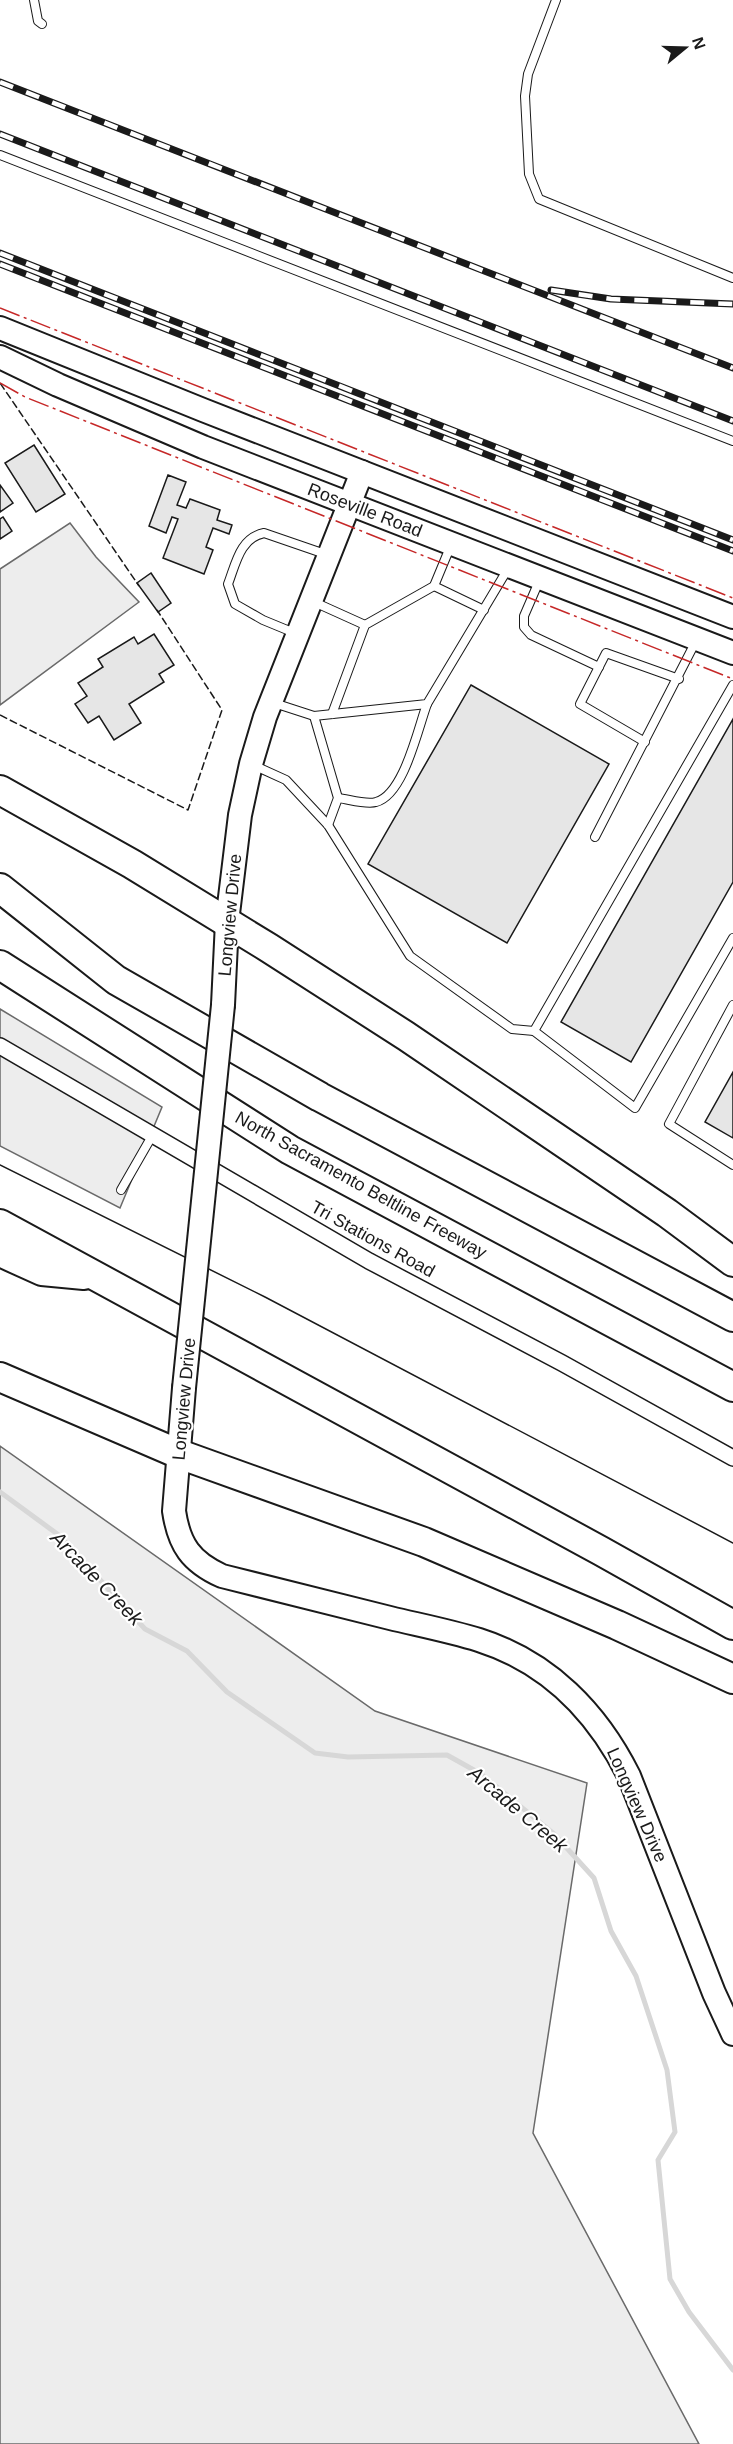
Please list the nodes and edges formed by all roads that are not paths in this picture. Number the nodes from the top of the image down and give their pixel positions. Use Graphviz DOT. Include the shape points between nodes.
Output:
graph roads {
  1 [pos="34,0"];
  2 [pos="556,0"];
  3 [pos="42,24"];
  4 [pos="0,155"];
  5 [pos="733,278"];
  6 [pos="0,328"];
  7 [pos="0,357"];
  8 [pos="733,441"];
  9 [pos="362,472"];
  10 [pos="350,504"];
  11 [pos="451,543"];
  12 [pos="330,555"];
  13 [pos="510,566"];
  14 [pos="540,578"];
  15 [pos="434,586"];
  16 [pos="311,601"];
  17 [pos="484,610"];
  18 [pos="733,617"];
  19 [pos="364,625"];
  20 [pos="298,635"];
  21 [pos="697,640"];
  22 [pos="733,653"];
  23 [pos="598,668"];
  24 [pos="679,679"];
  25 [pos="733,685"];
  26 [pos="271,702"];
  27 [pos="427,704"];
  28 [pos="332,714"];
  29 [pos="314,716"];
  30 [pos="645,742"];
  31 [pos="251,764"];
  32 [pos="0,790"];
  33 [pos="338,798"];
  34 [pos="328,825"];
  35 [pos="595,837"];
  36 [pos="0,888"];
  37 [pos="227,922"];
  38 [pos="733,938"];
  39 [pos="0,965"];
  40 [pos="733,1005"];
  41 [pos="534,1031"];
  42 [pos="0,1046"];
  43 [pos="152,1136"];
  44 [pos="733,1165"];
  45 [pos="121,1190"];
  46 [pos="0,1224"];
  47 [pos="0,1252"];
  48 [pos="733,1262"];
  49 [pos="98,1277"];
  50 [pos="733,1317"];
  51 [pos="0,1377"];
  52 [pos="733,1387"];
  53 [pos="178,1454"];
  54 [pos="733,1458"];
  55 [pos="733,1625"];
  56 [pos="733,1679"];
  57 [pos="733,2034"];
  1 -- 3 [label="lane"];
  2 -- 5 [label="lane" via="528,74 525,96 529,174 538,199"];
  4 -- 8 [label="lane"];
  6 -- 9 [label="main road, Roseville Road"];
  7 -- 10 [label="main road, Roseville Road" via="203,447"];
  9 -- 10 [label="main road, Longview Drive"];
  9 -- 18 [label="main road, Roseville Road"];
  10 -- 11 [label="main road, Roseville Road"];
  10 -- 12 [label="main road, Longview Drive"];
  11 -- 13 [label="main road, Roseville Road"];
  11 -- 15 [label="lane"];
  12 -- 16 [label="main road, Longview Drive"];
  12 -- 20 [label="lane" via="264,533 244,543 228,584 235,604"];
  13 -- 14 [label="main road, Roseville Road"];
  13 -- 17 [label="lane"];
  14 -- 21 [label="main road, Roseville Road"];
  14 -- 23 [label="lane" via="524,616 524,627 531,635"];
  15 -- 17 [label="lane"];
  15 -- 19 [label="lane"];
  16 -- 19 [label="lane"];
  16 -- 20 [label="main road, Longview Drive"];
  17 -- 27 [label="lane"];
  19 -- 28 [label="lane"];
  20 -- 26 [label="main road, Longview Drive"];
  21 -- 22 [label="main road, Roseville Road"];
  21 -- 24 [label="lane"];
  23 -- 24 [label="lane" via="606,653"];
  23 -- 30 [label="lane" via="580,704"];
  24 -- 30 [label="lane"];
  25 -- 41 [label="lane"];
  26 -- 29 [label="lane"];
  26 -- 31 [label="main road, Longview Drive"];
  27 -- 28 [label="lane"];
  27 -- 33 [label="lane" via="403,774 390,793 376,802"];
  28 -- 29 [label="lane"];
  29 -- 33 [label="lane"];
  30 -- 35 [label="lane"];
  31 -- 34 [label="lane" via="286,780"];
  31 -- 37 [label="main road, Longview Drive" via="240,815"];
  32 -- 37 [label="highway"];
  33 -- 34 [label="lane"];
  34 -- 41 [label="lane" via="410,956 512,1029"];
  36 -- 50 [label="highway" via="116,980 320,1097"];
  37 -- 48 [label="highway" via="416,1043"];
  37 -- 53 [label="main road, Longview Drive, bridge" via="223,1005"];
  38 -- 41 [label="lane" via="635,1108"];
  39 -- 52 [label="highway, North Sacramento Beltline Freeway" via="291,1150"];
  40 -- 44 [label="lane" via="669,1124"];
  42 -- 43 [label="street, Tri Stations Road"];
  43 -- 45 [label="lane"];
  43 -- 54 [label="street, Tri Stations Road" via="369,1261"];
  46 -- 49 [label="highway"];
  47 -- 49 [label="highway" via="42,1271"];
  49 -- 55 [label="highway"];
  51 -- 53 [label="highway"];
  53 -- 56 [label="highway" via="424,1542"];
  53 -- 57 [label="main road, Longview Drive" via="176,1529 183,1545 206,1569 479,1640 533,1665 573,1696 594,1718 629,1776"];
}
